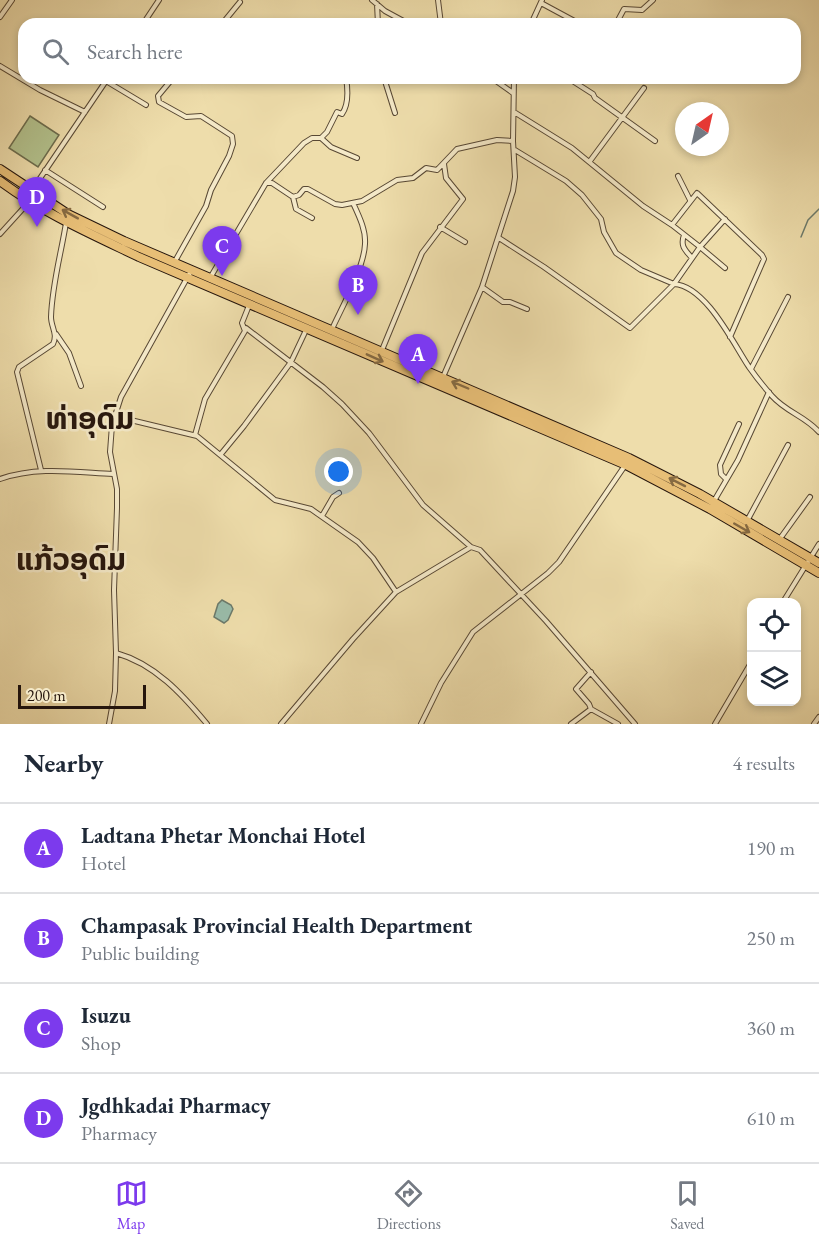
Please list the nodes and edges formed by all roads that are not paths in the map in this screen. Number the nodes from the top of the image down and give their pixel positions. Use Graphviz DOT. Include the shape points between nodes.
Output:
graph roads {
  1 [pos="12,0"];
  2 [pos="159,0"];
  3 [pos="372,0"];
  4 [pos="438,0"];
  5 [pos="653,0"];
  6 [pos="541,1"];
  7 [pos="240,2"];
  8 [pos="377,4"];
  9 [pos="0,17"];
  10 [pos="147,18"];
  11 [pos="227,18"];
  12 [pos="378,18"];
  13 [pos="400,18"];
  14 [pos="440,18"];
  15 [pos="534,18"];
  16 [pos="570,18"];
  17 [pos="619,18"];
  18 [pos="0,66"];
  19 [pos="18,77"];
  20 [pos="30,84"];
  21 [pos="104,84"];
  22 [pos="113,84"];
  23 [pos="168,84"];
  24 [pos="346,84"];
  25 [pos="386,84"];
  26 [pos="500,84"];
  27 [pos="514,84"];
  28 [pos="577,84"];
  29 [pos="644,88"];
  30 [pos="513,94"];
  31 [pos="146,105"];
  32 [pos="85,112"];
  33 [pos="514,112"];
  34 [pos="395,113"];
  35 [pos="623,119"];
  36 [pos="321,138"];
  37 [pos="513,141"];
  38 [pos="655,141"];
  39 [pos="514,150"];
  40 [pos="357,158"];
  41 [pos="590,161"];
  42 [pos="444,164"];
  43 [pos="0,169"];
  44 [pos="45,170"];
  45 [pos="678,176"];
  46 [pos="0,181"];
  47 [pos="266,183"];
  48 [pos="31,191"];
  49 [pos="293,197"];
  50 [pos="690,200"];
  51 [pos="28,201"];
  52 [pos="353,203"];
  53 [pos="103,207"];
  54 [pos="312,218"];
  55 [pos="725,219"];
  56 [pos="66,222"];
  57 [pos="672,225"];
  58 [pos="440,227"];
  59 [pos="0,234"];
  60 [pos="684,235"];
  61 [pos="499,238"];
  62 [pos="465,242"];
  63 [pos="700,247"];
  64 [pos="692,258"];
  65 [pos="173,263"];
  66 [pos="725,268"];
  67 [pos="190,274"];
  68 [pos="210,278"];
  69 [pos="674,284"];
  70 [pos="482,287"];
  71 [pos="788,297"];
  72 [pos="251,300"];
  73 [pos="527,309"];
  74 [pos="307,327"];
  75 [pos="246,328"];
  76 [pos="332,330"];
  77 [pos="55,333"];
  78 [pos="730,338"];
  79 [pos="381,351"];
  80 [pos="291,362"];
  81 [pos="751,369"];
  82 [pos="442,378"];
  83 [pos="81,386"];
  84 [pos="439,386"];
  85 [pos="769,392"];
  86 [pos="114,416"];
  87 [pos="819,423"];
  88 [pos="739,424"];
  89 [pos="818,430"];
  90 [pos="195,435"];
  91 [pos="788,445"];
  92 [pos="221,454"];
  93 [pos="627,462"];
  94 [pos="41,470"];
  95 [pos="113,474"];
  96 [pos="0,479"];
  97 [pos="726,479"];
  98 [pos="339,493"];
  99 [pos="810,497"];
  100 [pos="698,498"];
  101 [pos="714,502"];
  102 [pos="322,516"];
  103 [pos="747,521"];
  104 [pos="779,540"];
  105 [pos="819,544"];
  106 [pos="471,547"];
  107 [pos="810,558"];
  108 [pos="819,562"];
  109 [pos="805,565"];
  110 [pos="819,573"];
  111 [pos="396,592"];
  112 [pos="521,594"];
  113 [pos="786,598"];
  114 [pos="116,653"];
  115 [pos="747,669"];
  116 [pos="591,672"];
  117 [pos="591,709"];
  118 [pos="819,717"];
  119 [pos="632,723"];
  120 [pos="109,724"];
  121 [pos="207,724"];
  122 [pos="281,724"];
  123 [pos="421,724"];
  124 [pos="571,724"];
  125 [pos="618,724"];
  126 [pos="715,724"];
  127 [pos="814,724"];
  1 -- 9 [label="street"];
  2 -- 10 [label="street"];
  3 -- 8 [label="street"];
  4 -- 14 [label="street"];
  5 -- 17 [label="street" via="642,10 624,9"];
  6 -- 15 [label="street"];
  6 -- 16 [label="street"];
  7 -- 11 [label="street"];
  8 -- 12 [label="street"];
  8 -- 13 [label="street"];
  18 -- 19 [label="street"];
  20 -- 32 [label="street"];
  21 -- 32 [label="street"];
  22 -- 31 [label="street"];
  23 -- 65 [label="street" via="158,96 159,102 186,117 201,116 232,136 233,144 206,206"];
  24 -- 36 [label="street" via="347,105 342,114 337,112"];
  25 -- 34 [label="street"];
  26 -- 30 [label="street"];
  27 -- 30 [label="street"];
  28 -- 35 [label="street"];
  29 -- 35 [label="street"];
  30 -- 33 [label="street"];
  32 -- 44 [label="street"];
  33 -- 37 [label="street"];
  33 -- 41 [label="street"];
  35 -- 38 [label="street"];
  35 -- 41 [label="street"];
  36 -- 40 [label="street" via="331,147"];
  36 -- 47 [label="street" via="304,143"];
  37 -- 39 [label="street"];
  37 -- 42 [label="street" via="457,150"];
  39 -- 61 [label="street" via="515,177"];
  39 -- 69 [label="street" via="582,195 602,219 606,238 616,253 641,270"];
  41 -- 57 [label="street"];
  42 -- 52 [label="street" via="437,170 426,168 413,178 397,180"];
  42 -- 58 [label="street" via="446,178 463,199"];
  43 -- 48 [label="highway"];
  44 -- 48 [label="street"];
  44 -- 53 [label="street"];
  45 -- 50 [label="street"];
  46 -- 51 [label="highway"];
  47 -- 49 [label="street"];
  47 -- 68 [label="street"];
  48 -- 51 [label="street"];
  65 -- 48 [label="highway, one-way"];
  49 -- 52 [label="street" via="308,189 335,204"];
  49 -- 54 [label="street" via="296,209"];
  50 -- 55 [label="street" via="697,193"];
  50 -- 57 [label="street"];
  51 -- 56 [label="highway"];
  51 -- 59 [label="street"];
  52 -- 76 [label="street" via="365,244"];
  55 -- 63 [label="street"];
  55 -- 78 [label="street" via="764,257"];
  56 -- 67 [label="highway" via="139,256"];
  56 -- 77 [label="street" via="52,303"];
  57 -- 60 [label="street"];
  58 -- 62 [label="street"];
  58 -- 79 [label="street" via="422,253"];
  60 -- 63 [label="street"];
  60 -- 64 [label="street" via="683,249"];
  61 -- 69 [label="street" via="630,328"];
  61 -- 70 [label="street"];
  63 -- 64 [label="street"];
  63 -- 66 [label="street"];
  64 -- 69 [label="street"];
  65 -- 67 [label="highway"];
  67 -- 68 [label="highway"];
  67 -- 72 [label="highway"];
  67 -- 86 [label="street" via="124,390"];
  68 -- 72 [label="highway"];
  69 -- 78 [label="street" via="686,287 707,304"];
  70 -- 73 [label="street" via="504,303"];
  70 -- 82 [label="street"];
  71 -- 81 [label="street"];
  72 -- 74 [label="highway"];
  72 -- 75 [label="street" via="242,323"];
  72 -- 76 [label="highway"];
  74 -- 80 [label="street"];
  74 -- 84 [label="highway, one-way"];
  75 -- 80 [label="street"];
  75 -- 90 [label="street" via="205,399"];
  76 -- 79 [label="highway"];
  77 -- 83 [label="street" via="69,353"];
  77 -- 94 [label="street" via="53,344 17,369"];
  78 -- 81 [label="street"];
  79 -- 82 [label="highway"];
  80 -- 92 [label="street"];
  80 -- 106 [label="street" via="353,416 423,505"];
  81 -- 85 [label="street"];
  82 -- 84 [label="street"];
  93 -- 82 [label="highway, one-way"];
  84 -- 93 [label="highway"];
  85 -- 89 [label="street" via="781,406"];
  85 -- 97 [label="street"];
  86 -- 90 [label="street"];
  86 -- 95 [label="street" via="110,452"];
  87 -- 89 [label="street"];
  88 -- 97 [label="street" via="720,465"];
  90 -- 92 [label="street"];
  91 -- 103 [label="street"];
  92 -- 102 [label="street" via="275,501 311,509"];
  93 -- 100 [label="highway"];
  93 -- 112 [label="street" via="559,562"];
  94 -- 95 [label="street"];
  94 -- 96 [label="street"];
  95 -- 114 [label="street" via="117,489"];
  97 -- 101 [label="street"];
  98 -- 102 [label="street"];
  99 -- 104 [label="street"];
  100 -- 101 [label="highway"];
  100 -- 109 [label="highway, one-way"];
  101 -- 103 [label="highway"];
  102 -- 111 [label="street" via="365,549"];
  103 -- 104 [label="highway"];
  104 -- 107 [label="highway"];
  105 -- 107 [label="street"];
  106 -- 111 [label="street"];
  106 -- 112 [label="street" via="480,550"];
  107 -- 108 [label="highway"];
  107 -- 109 [label="street"];
  109 -- 110 [label="highway"];
  109 -- 113 [label="street"];
  111 -- 122 [label="street"];
  112 -- 116 [label="street"];
  112 -- 123 [label="street" via="473,632"];
  114 -- 120 [label="street"];
  114 -- 121 [label="street" via="131,658 171,684"];
  115 -- 126 [label="street"];
  116 -- 117 [label="street" via="576,687"];
  116 -- 119 [label="street"];
  117 -- 124 [label="street"];
  117 -- 125 [label="street"];
  118 -- 127 [label="street"];
}
